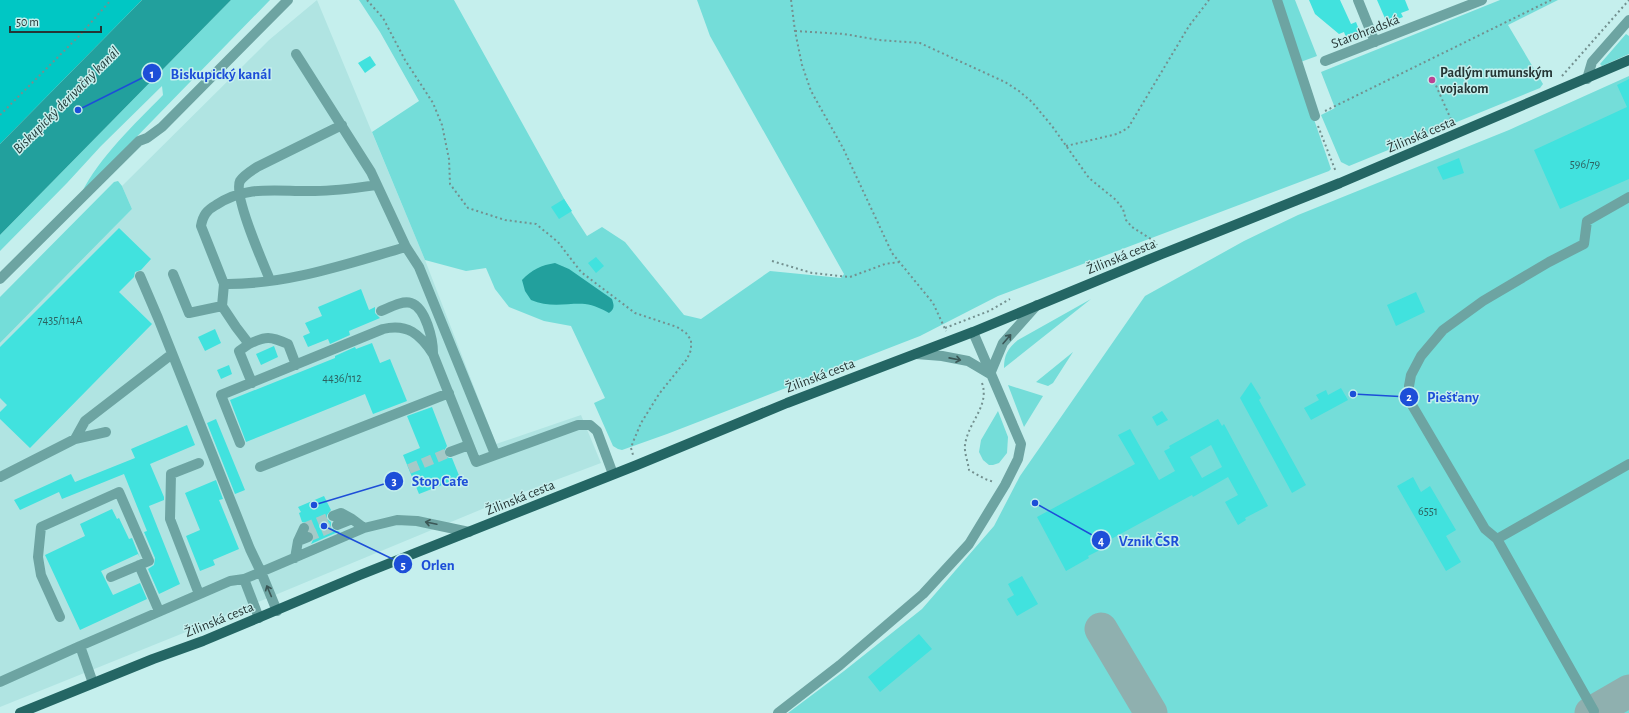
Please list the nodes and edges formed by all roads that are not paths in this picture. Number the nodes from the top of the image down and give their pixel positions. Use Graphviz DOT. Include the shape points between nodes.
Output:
graph roads {
  1 [pos="288,0"];
  2 [pos="1277,0"];
  3 [pos="1358,0"];
  4 [pos="1482,0"];
  5 [pos="1629,20"];
  6 [pos="1375,42"];
  7 [pos="296,54"];
  8 [pos="1629,60"];
  9 [pos="1324,61"];
  10 [pos="1586,79"];
  11 [pos="1314,116"];
  12 [pos="342,125"];
  13 [pos="377,185"];
  14 [pos="239,194"];
  15 [pos="1629,197"];
  16 [pos="406,247"];
  17 [pos="173,274"];
  18 [pos="140,276"];
  19 [pos="0,279"];
  20 [pos="270,280"];
  21 [pos="224,284"];
  22 [pos="1038,305"];
  23 [pos="222,306"];
  24 [pos="381,312"];
  25 [pos="973,332"];
  26 [pos="249,344"];
  27 [pos="433,353"];
  28 [pos="172,354"];
  29 [pos="916,354"];
  30 [pos="296,365"];
  31 [pos="990,374"];
  32 [pos="252,383"];
  33 [pos="449,393"];
  34 [pos="106,432"];
  35 [pos="75,439"];
  36 [pos="240,443"];
  37 [pos="469,445"];
  38 [pos="450,452"];
  39 [pos="495,454"];
  40 [pos="199,463"];
  41 [pos="1629,464"];
  42 [pos="260,467"];
  43 [pos="613,474"];
  44 [pos="0,477"];
  45 [pos="335,520"];
  46 [pos="364,528"];
  47 [pos="306,532"];
  48 [pos="469,532"];
  49 [pos="1497,539"];
  50 [pos="295,558"];
  51 [pos="139,565"];
  52 [pos="261,572"];
  53 [pos="111,577"];
  54 [pos="244,579"];
  55 [pos="199,594"];
  56 [pos="159,611"];
  57 [pos="277,611"];
  58 [pos="60,617"];
  59 [pos="259,618"];
  60 [pos="80,646"];
  61 [pos="0,682"];
  62 [pos="93,683"];
  63 [pos="1594,711"];
  64 [pos="20,713"];
  65 [pos="778,713"];
  1 -- 19 [label="street" via="162,127 139,141"];
  2 -- 11 [label="street"];
  3 -- 6 [label="street"];
  4 -- 6 [label="street, Starohradská"];
  5 -- 10 [label="street" via="1592,62"];
  6 -- 9 [label="street, Starohradská"];
  7 -- 12 [label="street"];
  8 -- 10 [label="main road, Žilinská cesta"];
  10 -- 22 [label="main road, Žilinská cesta" via="1340,183"];
  12 -- 13 [label="street"];
  12 -- 14 [label="street" via="246,174 240,182"];
  13 -- 14 [label="street" via="314,191 252,190"];
  13 -- 16 [label="street"];
  14 -- 20 [label="street"];
  14 -- 21 [label="street" via="209,209 202,217 201,226"];
  15 -- 49 [label="street" via="1587,221 1584,244 1549,262 1443,330 1421,356 1411,375 1410,400 1485,529"];
  16 -- 20 [label="street" via="293,277"];
  16 -- 39 [label="street" via="419,267 430,292"];
  17 -- 23 [label="street" via="189,313"];
  18 -- 28 [label="street"];
  20 -- 21 [label="street"];
  21 -- 23 [label="street"];
  22 -- 25 [label="main road, Žilinská cesta"];
  31 -- 22 [label="street, one-way" via="1003,344"];
  23 -- 26 [label="street"];
  24 -- 27 [label="street" via="407,303 417,306 428,326"];
  25 -- 29 [label="main road, Žilinská cesta"];
  25 -- 31 [label="street"];
  26 -- 30 [label="street" via="263,337 288,344"];
  26 -- 32 [label="street" via="239,351"];
  27 -- 30 [label="street" via="425,341 413,332 398,327 383,329"];
  27 -- 33 [label="street"];
  28 -- 35 [label="street" via="85,420"];
  28 -- 52 [label="street"];
  29 -- 31 [label="street, one-way" via="968,361"];
  29 -- 43 [label="main road, Žilinská cesta"];
  30 -- 32 [label="street"];
  31 -- 65 [label="street" via="1021,444 1018,459 1005,485 968,544 923,594 840,665"];
  32 -- 36 [label="street" via="221,395"];
  33 -- 37 [label="street"];
  33 -- 42 [label="street"];
  34 -- 35 [label="street"];
  35 -- 44 [label="street"];
  37 -- 38 [label="street"];
  37 -- 39 [label="street" via="476,462"];
  39 -- 43 [label="street" via="578,425 590,425 597,431"];
  40 -- 55 [label="street" via="171,474 170,519"];
  41 -- 49 [label="street"];
  43 -- 48 [label="main road, Žilinská cesta"];
  45 -- 46 [label="street" via="341,513"];
  48 -- 46 [label="street, one-way" via="417,520 397,520"];
  46 -- 50 [label="street"];
  47 -- 50 [label="street" via="298,541"];
  48 -- 57 [label="main road, Žilinská cesta"];
  49 -- 63 [label="street"];
  50 -- 52 [label="street"];
  51 -- 53 [label="street"];
  51 -- 56 [label="street"];
  51 -- 58 [label="street" via="149,561 119,492 41,527 38,556 42,575"];
  52 -- 54 [label="street"];
  57 -- 52 [label="street, one-way"];
  54 -- 55 [label="street" via="230,581"];
  54 -- 59 [label="street"];
  55 -- 56 [label="street"];
  56 -- 60 [label="street"];
  57 -- 59 [label="main road, Žilinská cesta"];
  59 -- 62 [label="main road, Žilinská cesta"];
  60 -- 61 [label="street"];
  60 -- 62 [label="street"];
  62 -- 64 [label="main road, Žilinská cesta"];
}
